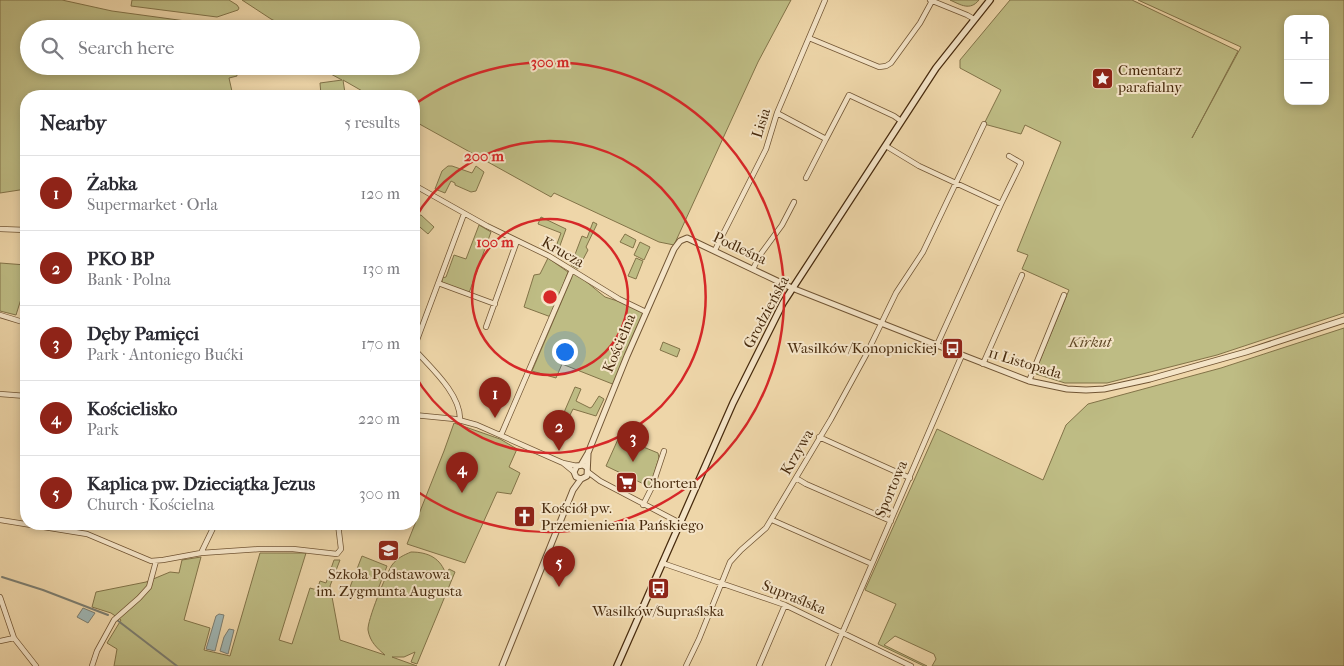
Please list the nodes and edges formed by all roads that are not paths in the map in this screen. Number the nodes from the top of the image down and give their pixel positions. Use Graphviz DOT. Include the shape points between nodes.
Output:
graph roads {
  1 [pos="824,0"];
  2 [pos="931,0"];
  3 [pos="990,0"];
  4 [pos="974,19"];
  5 [pos="809,38"];
  6 [pos="777,113"];
  7 [pos="901,121"];
  8 [pos="984,124"];
  9 [pos="826,139"];
  10 [pos="886,146"];
  11 [pos="1009,156"];
  12 [pos="806,178"];
  13 [pos="956,183"];
  14 [pos="420,188"];
  15 [pos="794,202"];
  16 [pos="1000,204"];
  17 [pos="464,214"];
  18 [pos="0,230"];
  19 [pos="20,230"];
  20 [pos="517,241"];
  21 [pos="677,244"];
  22 [pos="715,250"];
  23 [pos="753,268"];
  24 [pos="572,270"];
  25 [pos="1022,275"];
  26 [pos="438,283"];
  27 [pos="792,288"];
  28 [pos="1064,295"];
  29 [pos="495,304"];
  30 [pos="646,312"];
  31 [pos="0,315"];
  32 [pos="1344,320"];
  33 [pos="20,321"];
  34 [pos="882,323"];
  35 [pos="486,327"];
  36 [pos="420,332"];
  37 [pos="937,345"];
  38 [pos="420,355"];
  39 [pos="962,356"];
  40 [pos="983,364"];
  41 [pos="1029,380"];
  42 [pos="0,394"];
  43 [pos="20,396"];
  44 [pos="420,416"];
  45 [pos="460,420"];
  46 [pos="501,435"];
  47 [pos="820,437"];
  48 [pos="664,451"];
  49 [pos="581,472"];
  50 [pos="796,478"];
  51 [pos="910,478"];
  52 [pos="643,505"];
  53 [pos="0,520"];
  54 [pos="772,520"];
  55 [pos="891,521"];
  56 [pos="20,523"];
  57 [pos="680,523"];
  58 [pos="61,530"];
  59 [pos="212,530"];
  60 [pos="339,530"];
  61 [pos="201,553"];
  62 [pos="153,561"];
  63 [pos="662,563"];
  64 [pos="872,564"];
  65 [pos="721,583"];
  66 [pos="0,597"];
  67 [pos="785,605"];
  68 [pos="842,632"];
  69 [pos="14,638"];
  70 [pos="0,641"];
  71 [pos="901,664"];
  72 [pos="36,666"];
  73 [pos="92,666"];
  74 [pos="502,666"];
  75 [pos="617,666"];
  76 [pos="686,666"];
  77 [pos="760,666"];
  78 [pos="828,666"];
  79 [pos="911,666"];
  1 -- 5 [label="street, Lisia"];
  2 -- 4 [label="street"];
  2 -- 5 [label="street" via="920,23 892,63 886,66 879,67"];
  3 -- 4 [label="main road, Grodzieńska"];
  4 -- 7 [label="main road, Grodzieńska"];
  5 -- 6 [label="street, Lisia"];
  6 -- 9 [label="street"];
  6 -- 22 [label="street, Lisia" via="766,149"];
  7 -- 9 [label="street" via="849,95"];
  7 -- 10 [label="main road, Grodzieńska"];
  8 -- 13 [label="street, Krzywa"];
  9 -- 12 [label="street"];
  10 -- 13 [label="street"];
  10 -- 27 [label="main road, Grodzieńska"];
  11 -- 16 [label="street" via="1021,163"];
  13 -- 16 [label="street"];
  13 -- 34 [label="street, Krzywa" via="923,252"];
  14 -- 17 [label="street, Krucza"];
  15 -- 23 [label="street"];
  16 -- 37 [label="street"];
  17 -- 20 [label="street, Krucza"];
  17 -- 26 [label="street"];
  18 -- 19 [label="street"];
  20 -- 24 [label="street, Krucza"];
  20 -- 29 [label="street"];
  21 -- 22 [label="street, Podleśna" via="683,239 691,239"];
  21 -- 30 [label="street, Kościelna"];
  22 -- 23 [label="street, Podleśna"];
  23 -- 27 [label="street, Podleśna"];
  24 -- 30 [label="street, Krucza"];
  24 -- 46 [label="street"];
  25 -- 40 [label="street"];
  26 -- 29 [label="street"];
  26 -- 36 [label="street"];
  27 -- 34 [label="street, 11 Listopada"];
  27 -- 57 [label="main road, Grodzieńska" via="733,403"];
  28 -- 41 [label="street"];
  29 -- 35 [label="street"];
  30 -- 49 [label="street, Kościelna"];
  31 -- 33 [label="street"];
  32 -- 41 [label="street, 11 Listopada" via="1198,366 1117,386 1086,390 1048,386"];
  34 -- 37 [label="street, 11 Listopada"];
  34 -- 47 [label="street, Krzywa"];
  37 -- 39 [label="street, 11 Listopada"];
  38 -- 45 [label="street" via="448,389 459,408"];
  39 -- 40 [label="street, 11 Listopada"];
  39 -- 51 [label="street, Sportowa"];
  40 -- 41 [label="street, 11 Listopada"];
  42 -- 43 [label="street"];
  44 -- 45 [label="street"];
  45 -- 46 [label="street"];
  46 -- 49 [label="street"];
  47 -- 50 [label="street, Krzywa"];
  47 -- 51 [label="street"];
  48 -- 52 [label="street"];
  49 -- 52 [label="street"];
  49 -- 74 [label="street, Kościelna"];
  50 -- 54 [label="street, Krzywa"];
  50 -- 55 [label="street"];
  51 -- 55 [label="street, Sportowa"];
  52 -- 57 [label="street"];
  53 -- 56 [label="street"];
  54 -- 64 [label="street"];
  54 -- 65 [label="street, Krzywa" via="730,562"];
  55 -- 64 [label="street, Sportowa"];
  57 -- 63 [label="main road, Grodzieńska"];
  58 -- 62 [label="street" via="86,534"];
  59 -- 61 [label="street"];
  60 -- 61 [label="street" via="341,549 336,554 293,549"];
  61 -- 62 [label="street"];
  62 -- 73 [label="street" via="148,587 114,620"];
  63 -- 65 [label="street, Supraślska"];
  63 -- 75 [label="main road, Grodzieńska"];
  64 -- 68 [label="street, Sportowa"];
  65 -- 67 [label="street, Supraślska"];
  65 -- 76 [label="street, Krzywa"];
  66 -- 69 [label="street"];
  67 -- 68 [label="street, Supraślska"];
  67 -- 77 [label="street"];
  68 -- 71 [label="street, Supraślska"];
  68 -- 78 [label="street, Sportowa"];
  69 -- 70 [label="street"];
  69 -- 72 [label="street"];
  71 -- 79 [label="street, Supraślska"];
}
